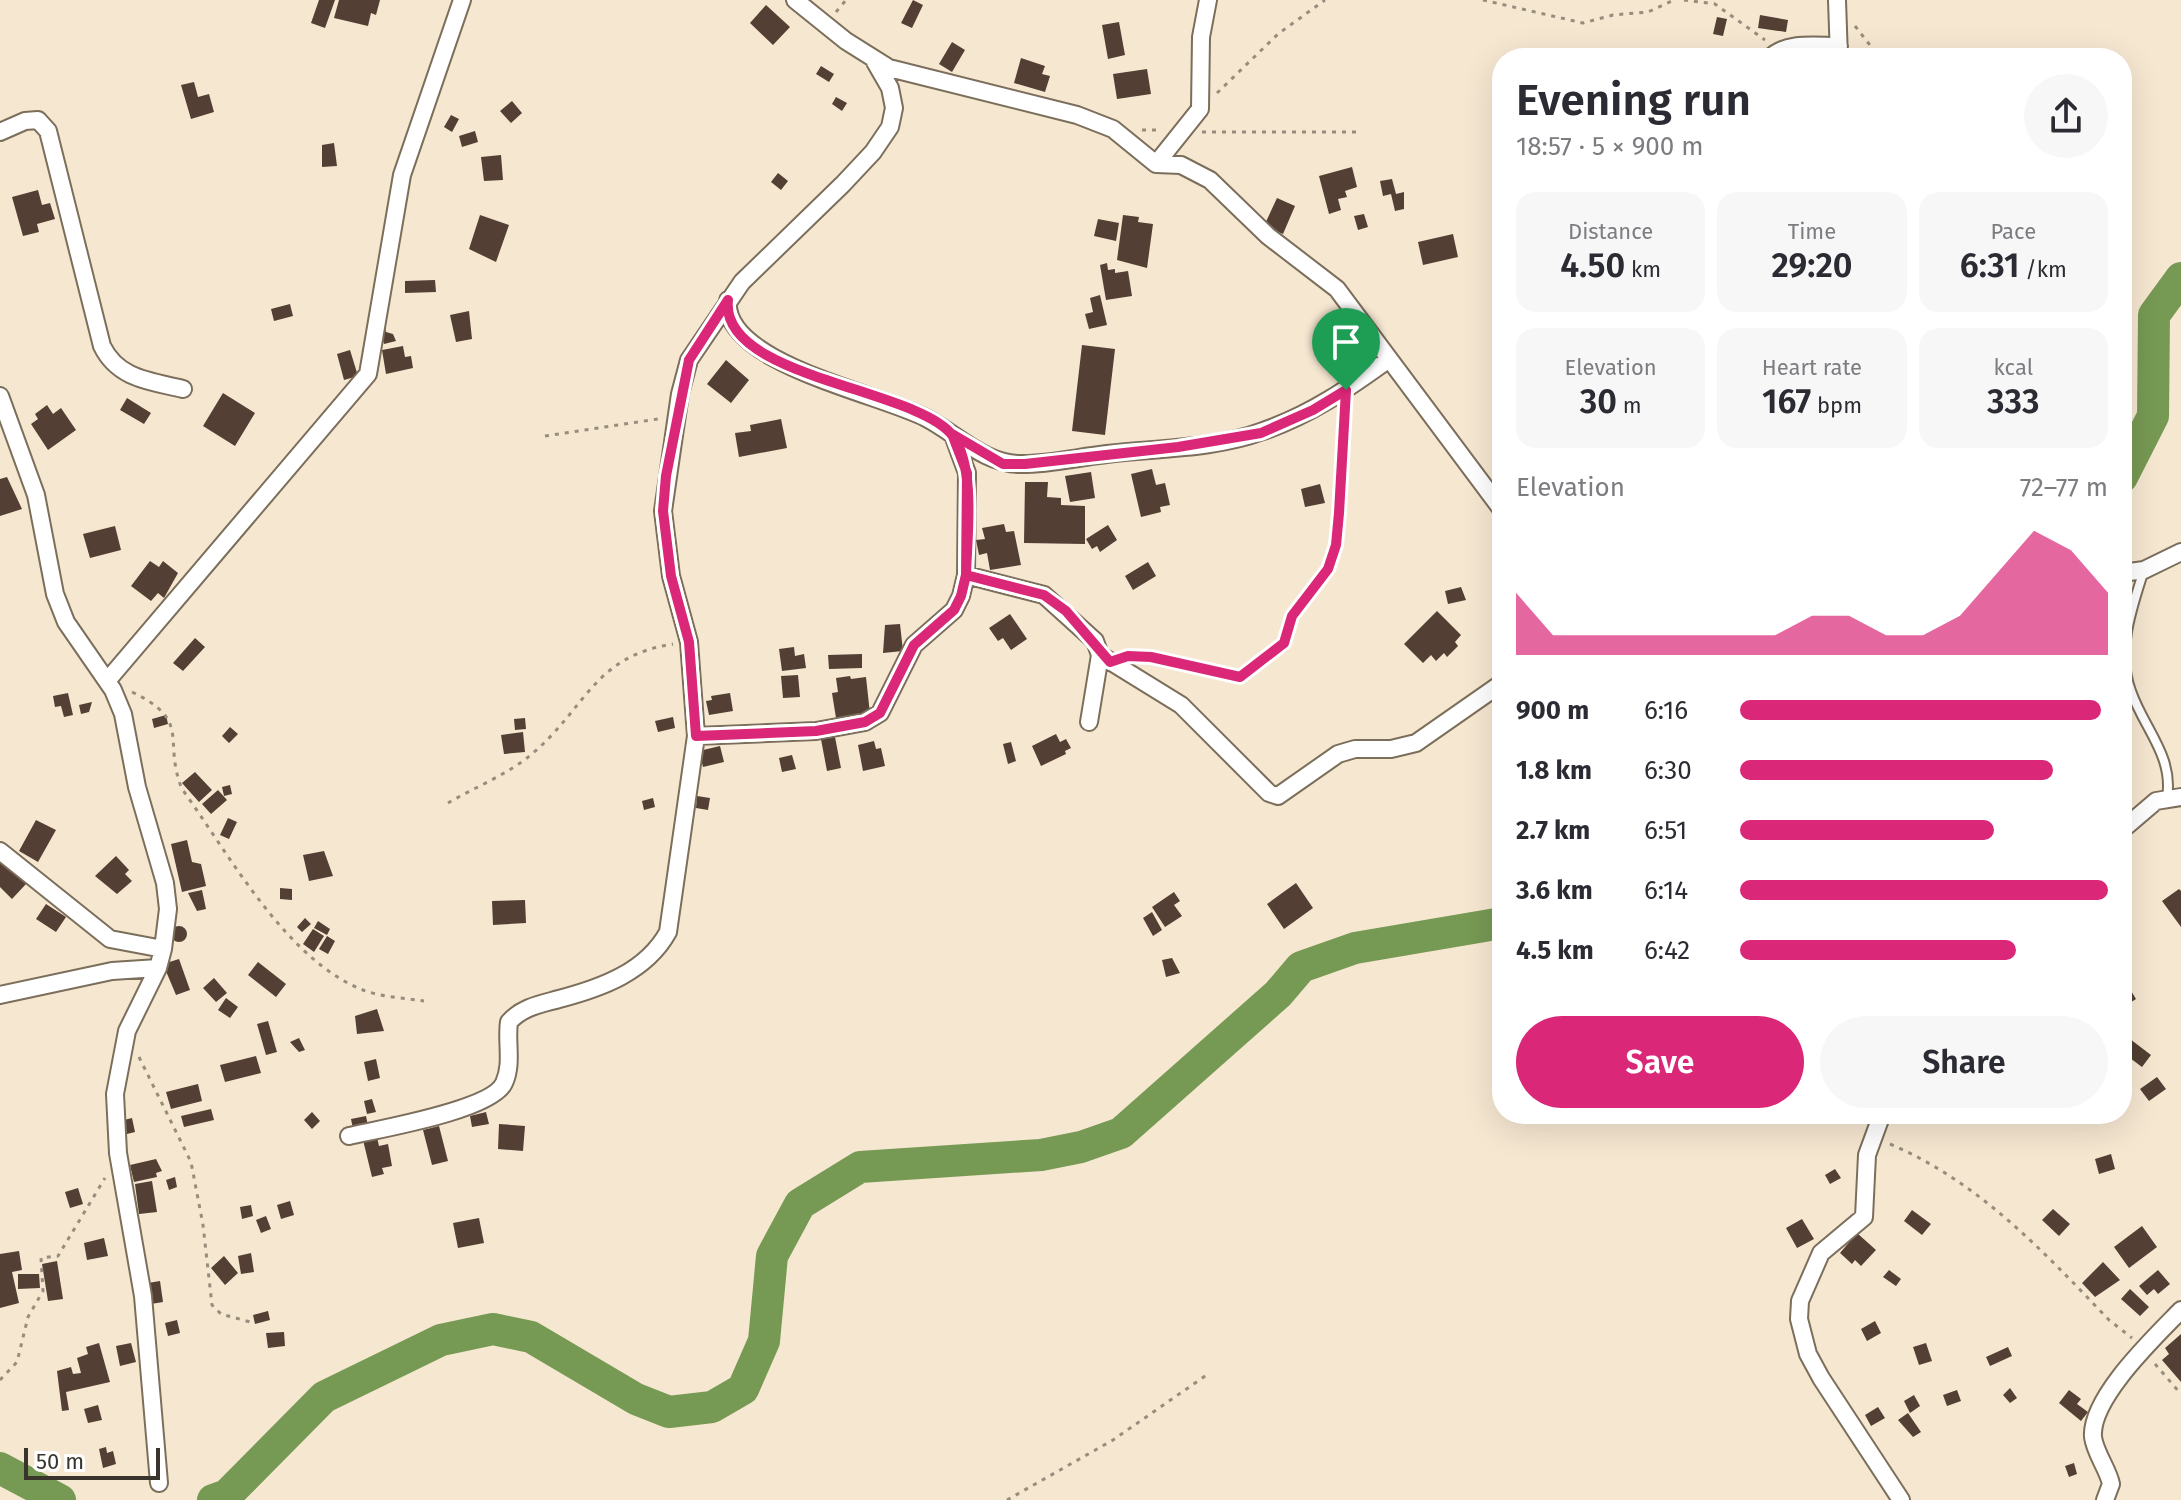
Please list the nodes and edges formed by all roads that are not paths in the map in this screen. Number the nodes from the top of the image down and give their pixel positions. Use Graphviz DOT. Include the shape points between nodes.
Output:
graph roads {
  1 [pos="462,0"];
  2 [pos="795,0"];
  3 [pos="1208,0"];
  4 [pos="1837,2"];
  5 [pos="1839,48"];
  6 [pos="875,62"];
  7 [pos="0,132"];
  8 [pos="1156,164"];
  9 [pos="728,300"];
  10 [pos="1389,359"];
  11 [pos="183,389"];
  12 [pos="0,396"];
  13 [pos="952,434"];
  14 [pos="1492,497"];
  15 [pos="2181,552"];
  16 [pos="2144,570"];
  17 [pos="2132,572"];
  18 [pos="966,575"];
  19 [pos="2132,609"];
  20 [pos="1105,658"];
  21 [pos="110,685"];
  22 [pos="1492,690"];
  23 [pos="2132,693"];
  24 [pos="1089,722"];
  25 [pos="696,736"];
  26 [pos="2174,798"];
  27 [pos="2132,821"];
  28 [pos="0,851"];
  29 [pos="163,949"];
  30 [pos="158,968"];
  31 [pos="0,995"];
  32 [pos="1877,1124"];
  33 [pos="349,1136"];
  34 [pos="2181,1310"];
  35 [pos="159,1483"];
  36 [pos="1901,1500"];
  37 [pos="2105,1500"];
  1 -- 21 [label="street" via="402,175 368,374"];
  2 -- 6 [label="street"];
  3 -- 8 [label="street" via="1201,28 1200,109"];
  4 -- 5 [label="street"];
  6 -- 8 [label="street" via="921,79 1048,106 1113,129"];
  6 -- 9 [label="street" via="890,88 890,127 873,152"];
  7 -- 11 [label="street" via="38,120 48,131 109,360 130,376"];
  8 -- 10 [label="street" via="1181,165 1210,180 1268,236 1337,289"];
  9 -- 13 [label="street" via="726,313 734,329 789,366 925,417"];
  9 -- 25 [label="street" via="689,360 663,511 671,576 689,642"];
  10 -- 13 [label="street" via="1313,410 1261,433 1025,464 1003,464"];
  10 -- 14 [label="street"];
  12 -- 21 [label="street" via="36,495 55,594 85,654"];
  13 -- 18 [label="street" via="967,473"];
  15 -- 16 [label="street"];
  16 -- 17 [label="street"];
  16 -- 19 [label="lane"];
  18 -- 20 [label="street" via="1044,595 1095,641"];
  18 -- 25 [label="street" via="954,610 914,645 885,705 872,717 816,731"];
  20 -- 22 [label="street" via="1181,705 1278,796 1338,754 1416,743"];
  20 -- 24 [label="street"];
  21 -- 29 [label="street" via="123,714 137,787 165,883"];
  23 -- 26 [label="lane" via="2167,765"];
  25 -- 33 [label="street" via="672,915 659,948 621,977 514,1016 509,1022 503,1087 482,1100"];
  26 -- 27 [label="street" via="2156,801"];
  28 -- 29 [label="street" via="110,939"];
  29 -- 30 [label="street"];
  30 -- 31 [label="street" via="112,971"];
  30 -- 35 [label="street" via="127,1031 115,1094 118,1153 143,1296"];
  32 -- 36 [label="street" via="1867,1155 1864,1217 1821,1253 1800,1301 1799,1319 1821,1378"];
  34 -- 37 [label="street" via="2113,1383 2094,1428 2111,1484"];
}
